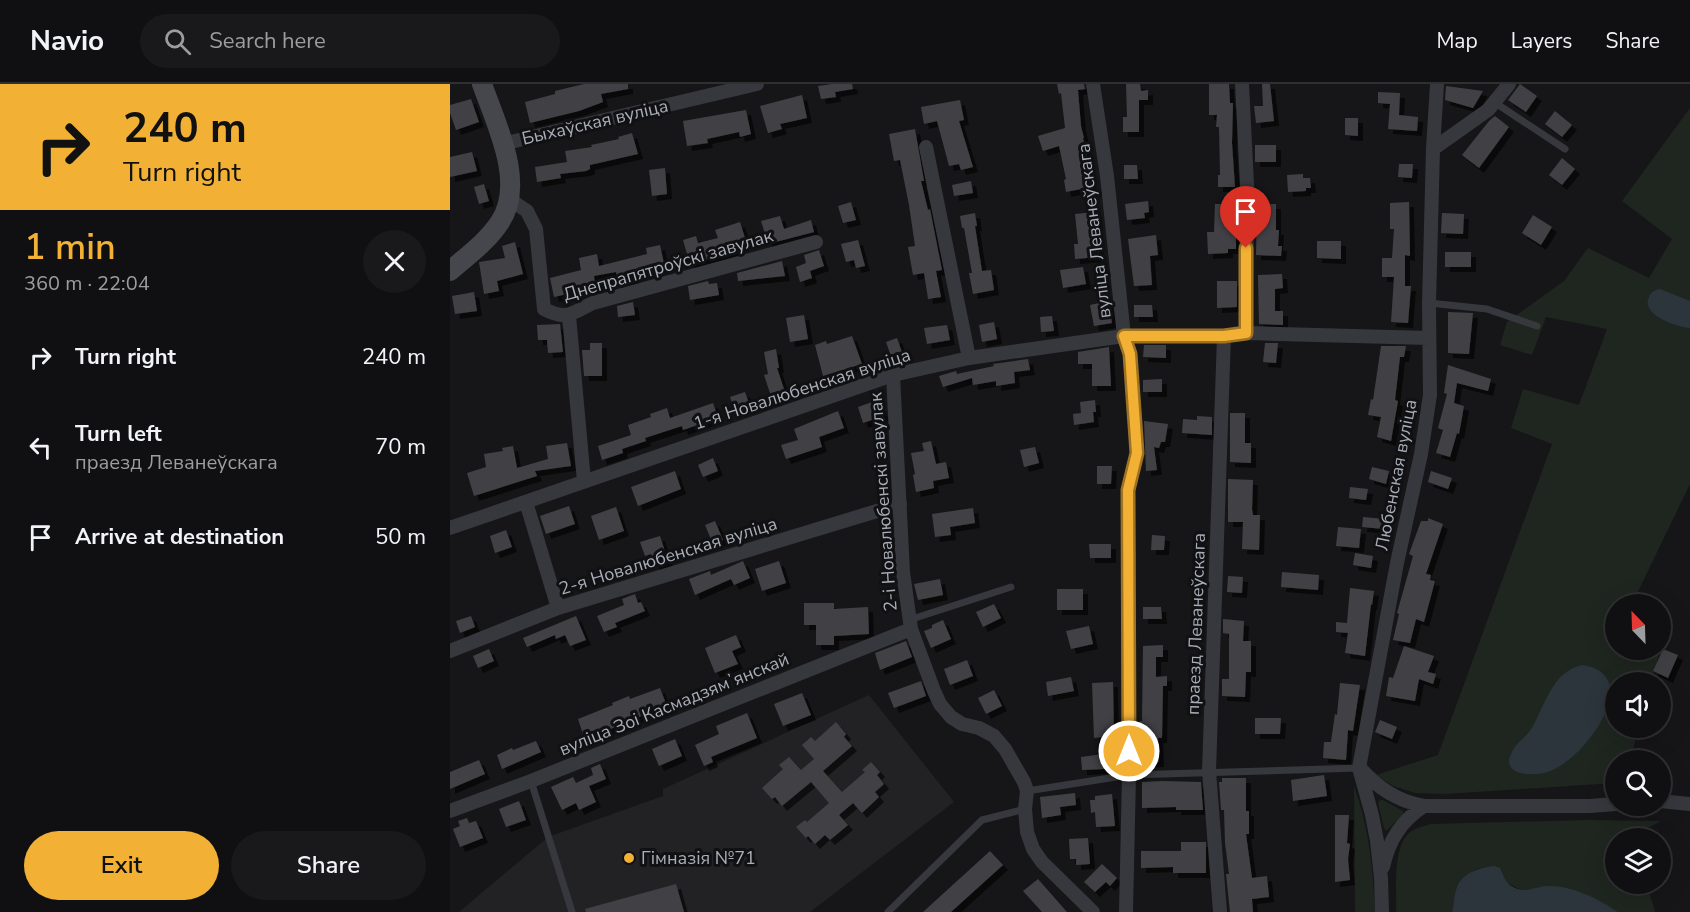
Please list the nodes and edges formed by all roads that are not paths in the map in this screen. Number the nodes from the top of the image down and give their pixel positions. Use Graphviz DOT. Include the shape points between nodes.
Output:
graph roads {
  1 [pos="482,84"];
  2 [pos="1093,84"];
  3 [pos="1242,84"];
  4 [pos="1437,84"];
  5 [pos="1509,84"];
  6 [pos="750,85"];
  7 [pos="1494,102"];
  8 [pos="502,144"];
  9 [pos="927,147"];
  10 [pos="1433,149"];
  11 [pos="1565,149"];
  12 [pos="509,200"];
  13 [pos="816,242"];
  14 [pos="450,271"];
  15 [pos="1429,303"];
  16 [pos="569,316"];
  17 [pos="1537,327"];
  18 [pos="1246,333"];
  19 [pos="1124,336"];
  20 [pos="1224,336"];
  21 [pos="1429,338"];
  22 [pos="969,358"];
  23 [pos="893,375"];
  24 [pos="584,481"];
  25 [pos="526,502"];
  26 [pos="900,504"];
  27 [pos="450,528"];
  28 [pos="1011,587"];
  29 [pos="558,608"];
  30 [pos="910,625"];
  31 [pos="450,651"];
  32 [pos="1359,768"];
  33 [pos="1209,771"];
  34 [pos="1129,775"];
  35 [pos="531,781"];
  36 [pos="1027,791"];
  37 [pos="1671,802"];
  38 [pos="1605,804"];
  39 [pos="1690,804"];
  40 [pos="1424,806"];
  41 [pos="1024,809"];
  42 [pos="450,811"];
  43 [pos="1381,878"];
  44 [pos="572,912"];
  45 [pos="888,912"];
  46 [pos="1093,912"];
  47 [pos="1126,912"];
  48 [pos="1220,912"];
  49 [pos="1382,912"];
  1 -- 8 [label="main road"];
  2 -- 19 [label="street, вуліца Леванеўскага"];
  3 -- 18 [label="street" via="1247,184"];
  4 -- 10 [label="street, Любенская вуліца"];
  5 -- 7 [label="street"];
  6 -- 8 [label="street, Быхаўская вуліца"];
  7 -- 10 [label="street"];
  7 -- 11 [label="lane"];
  8 -- 12 [label="main road" via="511,172"];
  9 -- 22 [label="street"];
  10 -- 15 [label="street, Любенская вуліца"];
  12 -- 14 [label="main road" via="501,221"];
  12 -- 16 [label="street, Днепрапятроўскі завулак" via="527,211 536,229 544,309"];
  13 -- 16 [label="street, Днепрапятроўскі завулак" via="593,303"];
  15 -- 17 [label="lane" via="1487,309"];
  15 -- 21 [label="street, Любенская вуліца"];
  16 -- 24 [label="street"];
  18 -- 20 [label="street, 1-я Новалюбенская вуліца"];
  18 -- 21 [label="street, 1-я Новалюбенская вуліца"];
  19 -- 20 [label="street, 1-я Новалюбенская вуліца"];
  19 -- 22 [label="street, 1-я Новалюбенская вуліца"];
  19 -- 34 [label="street, вуліца Леванеўскага" via="1130,354 1137,453 1128,490"];
  20 -- 33 [label="street, праезд Леванеўскага"];
  21 -- 32 [label="street, Любенская вуліца" via="1430,395 1421,454"];
  22 -- 23 [label="street, 1-я Новалюбенская вуліца"];
  23 -- 24 [label="street, 1-я Новалюбенская вуліца"];
  23 -- 26 [label="street, 2-і Новалюбенскі завулак"];
  24 -- 25 [label="street, 1-я Новалюбенская вуліца"];
  25 -- 27 [label="street, 1-я Новалюбенская вуліца"];
  25 -- 29 [label="street"];
  26 -- 29 [label="street, 2-я Новалюбенская вуліца"];
  26 -- 30 [label="street, 2-і Новалюбенскі завулак"];
  28 -- 30 [label="lane"];
  29 -- 31 [label="street, 2-я Новалюбенская вуліца"];
  30 -- 35 [label="street, вуліца Зоі Касмадзямʼянскай"];
  30 -- 36 [label="street, 2-і Новалюбенскі завулак" via="940,704 962,724 994,736"];
  32 -- 33 [label="lane"];
  32 -- 40 [label="street" via="1389,794"];
  32 -- 43 [label="street, Любенская вуліца" via="1372,815"];
  33 -- 34 [label="lane"];
  33 -- 48 [label="street, праезд Леванеўскага"];
  34 -- 36 [label="lane"];
  34 -- 47 [label="street, вуліца Леванеўскага"];
  35 -- 42 [label="street, вуліца Зоі Касмадзямʼянскай"];
  35 -- 44 [label="lane"];
  36 -- 41 [label="street"];
  37 -- 39 [label="street"];
  38 -- 40 [label="street"];
  40 -- 43 [label="street, Любенская вуліца" via="1394,835"];
  41 -- 45 [label="lane" via="982,820"];
  41 -- 46 [label="street" via="1033,849"];
  43 -- 49 [label="street, Любенская вуліца"];
}
